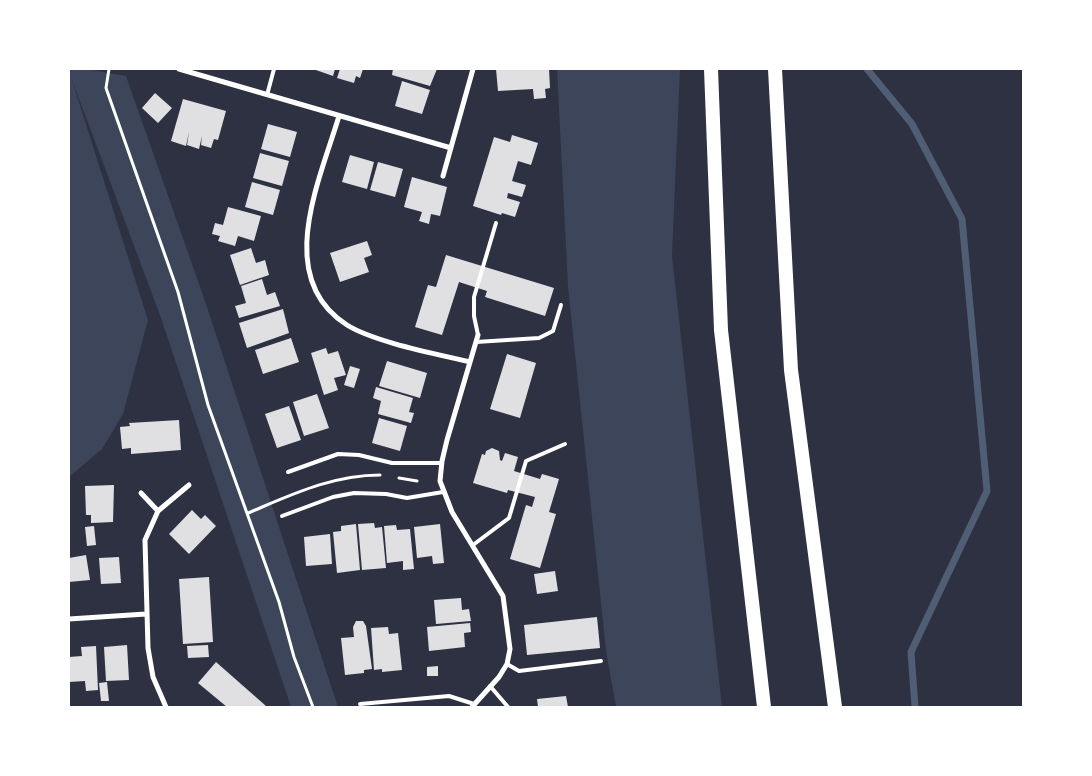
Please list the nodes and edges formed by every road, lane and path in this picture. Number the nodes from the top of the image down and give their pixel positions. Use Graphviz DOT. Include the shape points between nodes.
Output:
graph roads {
  1 [pos="109,69"];
  2 [pos="179,69"];
  3 [pos="274,69"];
  4 [pos="473,69"];
  5 [pos="711,69"];
  6 [pos="775,69"];
  7 [pos="267,95"];
  8 [pos="339,116"];
  9 [pos="451,148"];
  10 [pos="443,176"];
  11 [pos="496,223"];
  12 [pos="561,306"];
  13 [pos="478,336"];
  14 [pos="476,342"];
  15 [pos="470,362"];
  16 [pos="565,444"];
  17 [pos="442,463"];
  18 [pos="288,472"];
  19 [pos="189,485"];
  20 [pos="443,492"];
  21 [pos="141,493"];
  22 [pos="158,511"];
  23 [pos="282,516"];
  24 [pos="473,546"];
  25 [pos="146,614"];
  26 [pos="69,619"];
  27 [pos="601,662"];
  28 [pos="507,664"];
  29 [pos="490,686"];
  30 [pos="360,704"];
  31 [pos="473,705"];
  32 [pos="166,707"];
  33 [pos="313,707"];
  34 [pos="508,707"];
  35 [pos="764,707"];
  36 [pos="835,707"];
  1 -- 33 [label="path" via="106,88 178,292 208,405"];
  2 -- 7 [label="street"];
  3 -- 7 [label="lane"];
  4 -- 9 [label="street"];
  5 -- 35 [label="highway" via="721,330"];
  6 -- 36 [label="highway" via="791,370"];
  7 -- 8 [label="street"];
  8 -- 9 [label="street"];
  8 -- 15 [label="street" via="306,232 305,255 313,286 327,309 347,326 370,336"];
  9 -- 10 [label="street"];
  11 -- 13 [label="lane" via="474,297"];
  12 -- 14 [label="lane" via="553,331 539,338"];
  13 -- 14 [label="street"];
  14 -- 15 [label="street"];
  15 -- 17 [label="street"];
  16 -- 24 [label="lane" via="526,461 509,518"];
  17 -- 18 [label="lane" via="392,463 338,454"];
  17 -- 20 [label="street" via="440,481"];
  19 -- 22 [label="street"];
  20 -- 23 [label="lane" via="407,498 354,493 333,496"];
  20 -- 24 [label="street"];
  21 -- 22 [label="street"];
  22 -- 25 [label="street" via="145,540"];
  24 -- 28 [label="street" via="503,596 510,650"];
  25 -- 26 [label="street"];
  25 -- 32 [label="street" via="153,677"];
  27 -- 28 [label="lane" via="519,671"];
  28 -- 29 [label="street"];
  29 -- 31 [label="street"];
  29 -- 34 [label="lane"];
  30 -- 31 [label="lane" via="449,696"];
}
